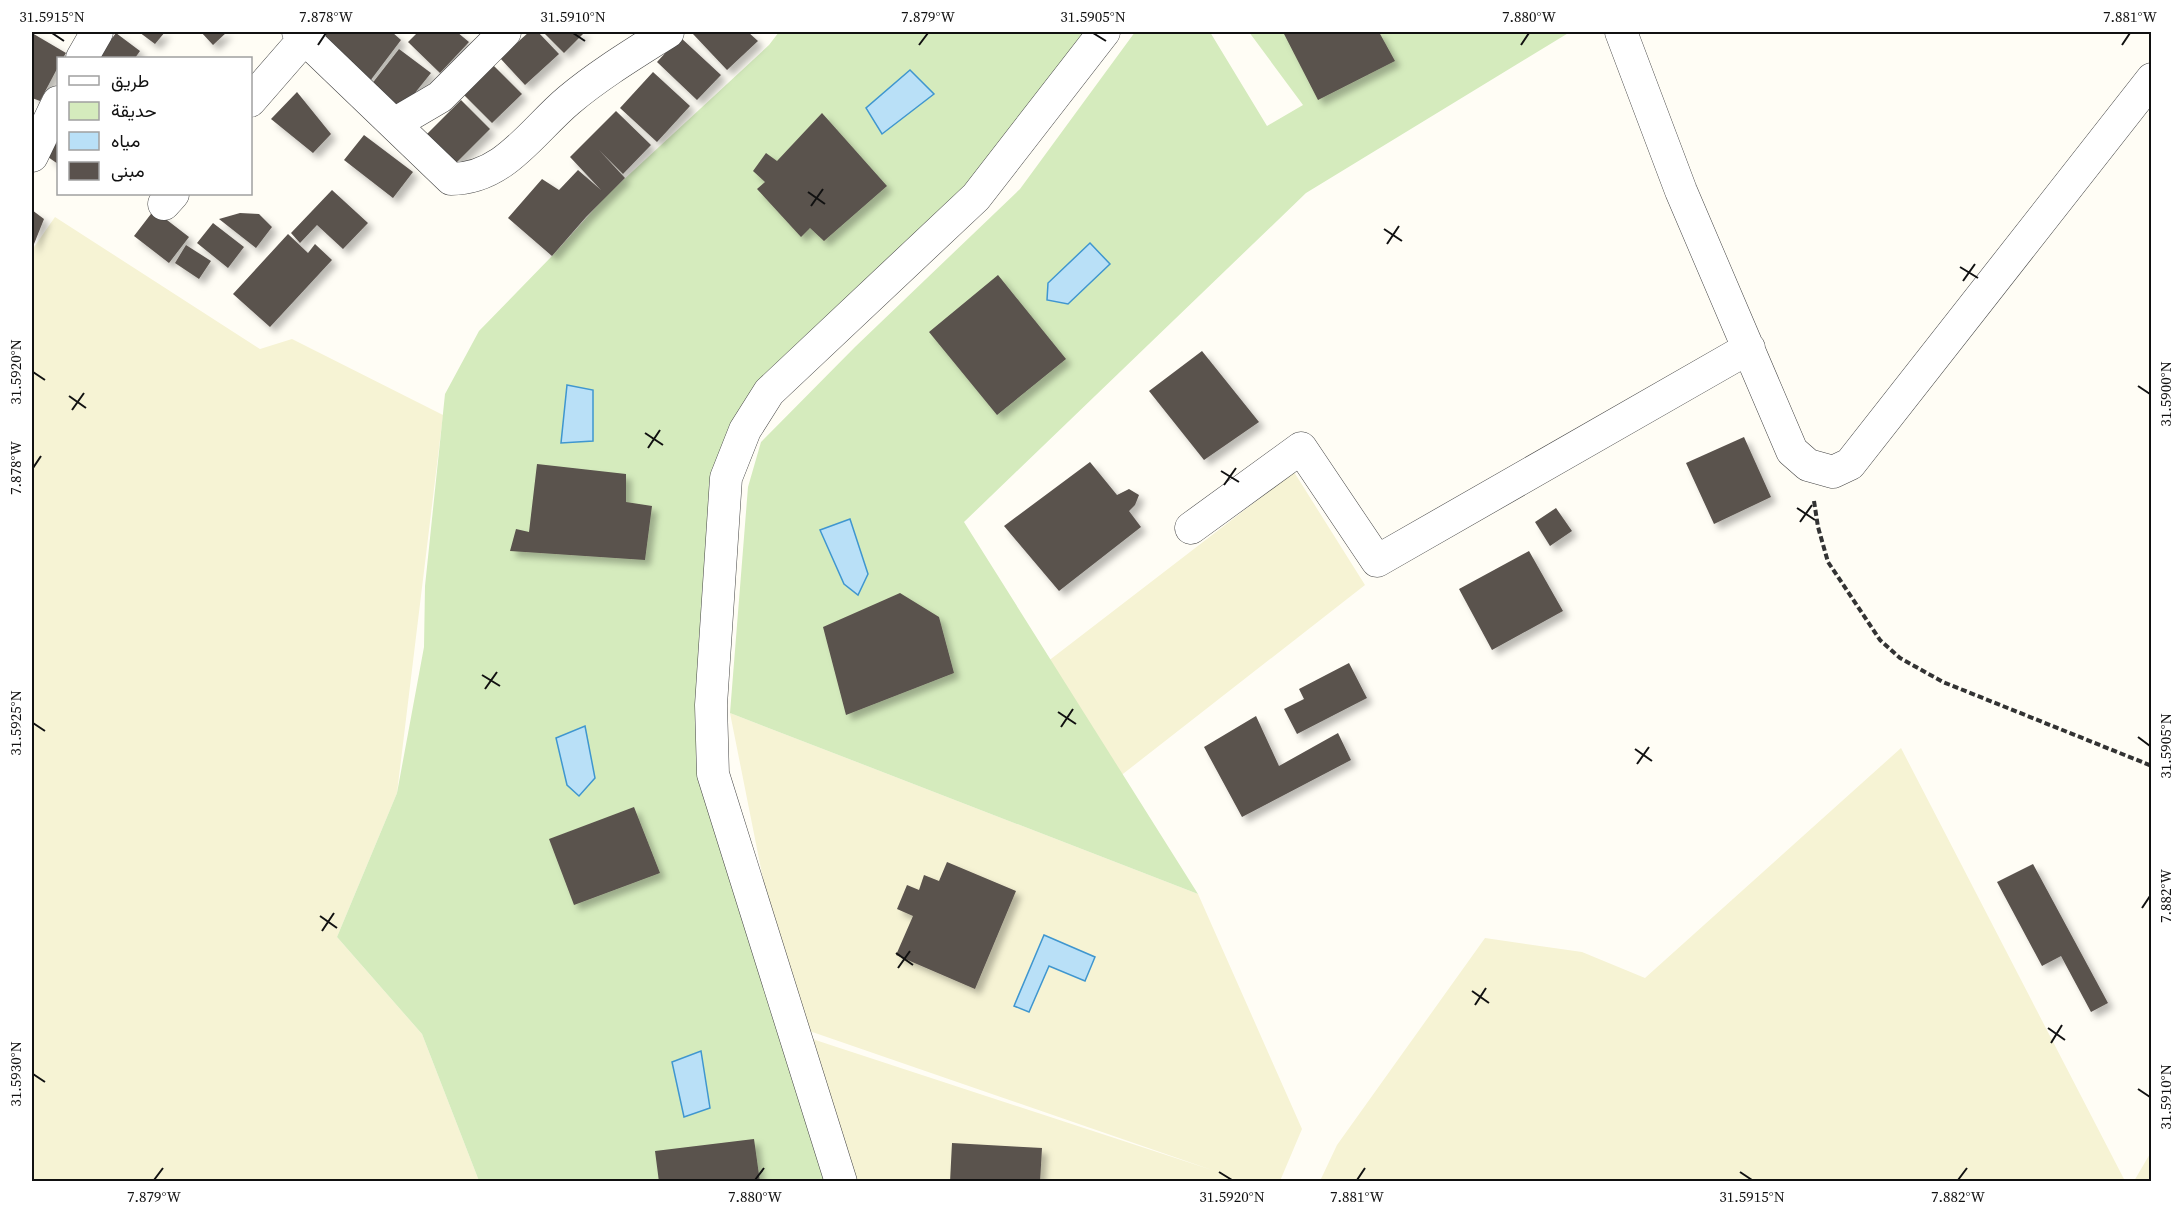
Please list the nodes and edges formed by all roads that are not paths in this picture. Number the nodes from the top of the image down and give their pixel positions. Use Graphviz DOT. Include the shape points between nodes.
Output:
graph roads {
  1 [pos="97,32"];
  2 [pos="505,32"];
  3 [pos="668,32"];
  4 [pos="1104,32"];
  5 [pos="1621,32"];
  6 [pos="304,33"];
  7 [pos="82,57"];
  8 [pos="2151,80"];
  9 [pos="252,98"];
  10 [pos="57,104"];
  11 [pos="394,124"];
  12 [pos="32,156"];
  13 [pos="1749,348"];
  14 [pos="1191,528"];
  15 [pos="841,1182"];
  1 -- 7 [label="street"];
  2 -- 11 [label="street" via="440,97"];
  3 -- 11 [label="street" via="569,100 523,146 490,171 450,179"];
  4 -- 15 [label="street" via="976,197 769,392 746,430 726,478 711,705 713,774"];
  5 -- 13 [label="street" via="1681,191"];
  6 -- 9 [label="street"];
  6 -- 11 [label="street"];
  8 -- 13 [label="street" via="1850,464 1833,472 1808,465 1792,451"];
  10 -- 12 [label="street"];
  13 -- 14 [label="street" via="1377,561 1302,448"];
}
